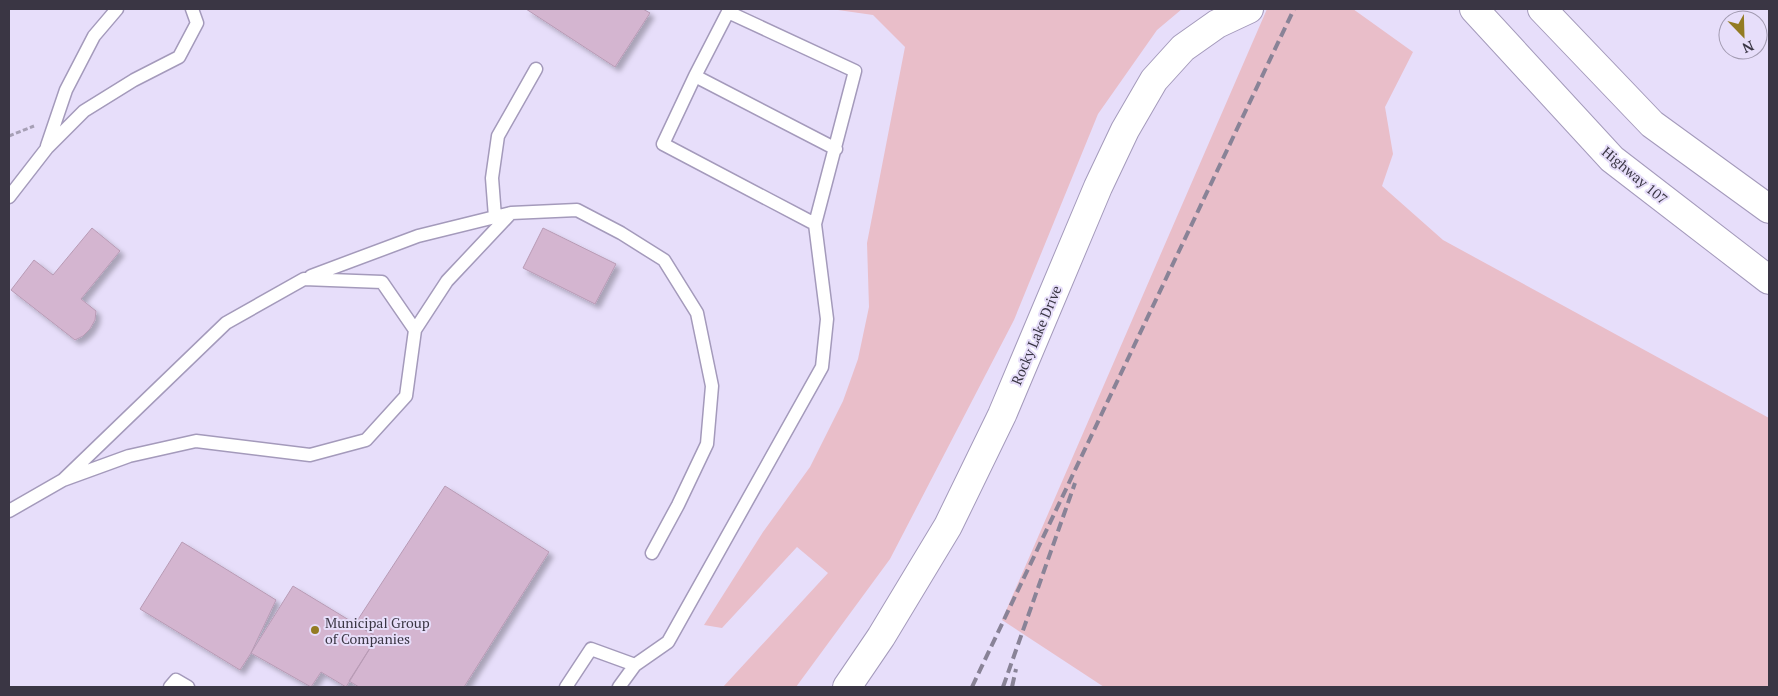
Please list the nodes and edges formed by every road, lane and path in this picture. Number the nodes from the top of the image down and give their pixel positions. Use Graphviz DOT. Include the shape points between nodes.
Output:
graph roads {
  1 [pos="117,9"];
  2 [pos="192,9"];
  3 [pos="1249,9"];
  4 [pos="1474,9"];
  5 [pos="1542,9"];
  6 [pos="536,69"];
  7 [pos="695,76"];
  8 [pos="46,148"];
  9 [pos="836,149"];
  10 [pos="9,198"];
  11 [pos="1769,209"];
  12 [pos="511,213"];
  13 [pos="495,217"];
  14 [pos="815,224"];
  15 [pos="304,278"];
  16 [pos="1769,280"];
  17 [pos="415,330"];
  18 [pos="63,480"];
  19 [pos="9,511"];
  20 [pos="652,554"];
  21 [pos="635,665"];
  22 [pos="170,687"];
  23 [pos="188,687"];
  24 [pos="566,687"];
  25 [pos="619,687"];
  26 [pos="847,687"];
  1 -- 8 [label="lane" via="94,36 66,90"];
  2 -- 8 [label="lane" via="197,23 179,57 84,111"];
  3 -- 26 [label="main road, Rocky Lake Drive" via="1217,24 1183,48 1154,80 1125,130 1098,187 1002,414 948,526 886,630"];
  4 -- 16 [label="main road, Highway 107" via="1612,159"];
  5 -- 11 [label="main road" via="1652,124"];
  6 -- 13 [label="lane" via="498,136 492,178"];
  7 -- 9 [label="lane"];
  7 -- 9 [label="lane" via="728,12 855,71"];
  7 -- 14 [label="lane" via="663,144"];
  8 -- 10 [label="lane"];
  9 -- 14 [label="lane"];
  12 -- 13 [label="lane"];
  12 -- 17 [label="lane" via="447,282"];
  12 -- 20 [label="lane" via="577,210 620,233 664,260 697,313 712,386 707,444"];
  13 -- 15 [label="lane" via="418,236"];
  14 -- 21 [label="lane" via="827,319 822,367 668,642"];
  15 -- 17 [label="lane" via="382,282"];
  15 -- 18 [label="lane" via="226,324"];
  17 -- 18 [label="lane" via="406,396 366,440 310,454 196,441 129,456"];
  18 -- 19 [label="lane"];
  21 -- 24 [label="lane" via="591,649"];
  21 -- 25 [label="lane"];
  22 -- 23 [label="lane" via="176,680"];
}
